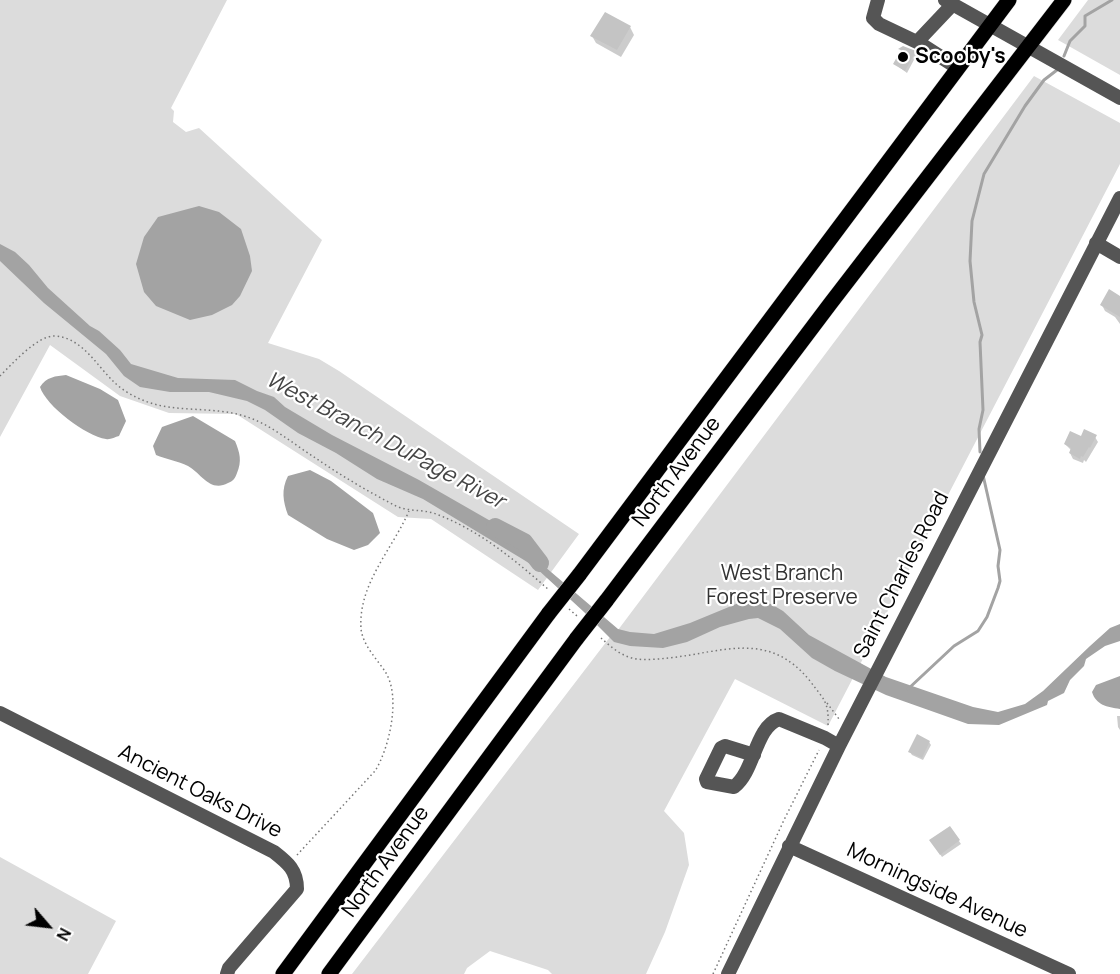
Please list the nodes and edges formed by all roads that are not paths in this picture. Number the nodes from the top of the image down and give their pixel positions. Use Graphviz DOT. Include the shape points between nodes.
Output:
graph roads {
  1 [pos="878,0"];
  2 [pos="1009,0"];
  3 [pos="1064,0"];
  4 [pos="949,2"];
  5 [pos="990,25"];
  6 [pos="917,42"];
  7 [pos="1029,46"];
  8 [pos="958,68"];
  9 [pos="1120,98"];
  10 [pos="1120,198"];
  11 [pos="1096,243"];
  12 [pos="1120,256"];
  13 [pos="0,713"];
  14 [pos="838,746"];
  15 [pos="754,755"];
  16 [pos="789,846"];
  17 [pos="227,974"];
  18 [pos="283,974"];
  19 [pos="329,974"];
  20 [pos="729,974"];
  21 [pos="1069,974"];
  1 -- 6 [label="street" via="873,18"];
  2 -- 5 [label="main road, North Avenue"];
  3 -- 7 [label="main road, North Avenue"];
  4 -- 5 [label="street"];
  4 -- 6 [label="street"];
  5 -- 7 [label="street"];
  5 -- 8 [label="main road, North Avenue"];
  6 -- 8 [label="street"];
  7 -- 9 [label="street"];
  7 -- 19 [label="main road, North Avenue, bridge" via="577,638"];
  8 -- 18 [label="main road, North Avenue, bridge"];
  10 -- 11 [label="street, Saint Charles Road"];
  11 -- 12 [label="street"];
  11 -- 14 [label="street, Saint Charles Road"];
  13 -- 17 [label="street, Ancient Oaks Drive" via="274,852 290,865 297,876 297,889"];
  14 -- 15 [label="street" via="779,719 769,724"];
  14 -- 16 [label="street, Saint Charles Road"];
  16 -- 20 [label="street, Saint Charles Road"];
  16 -- 21 [label="street, Morningside Avenue"];
}
